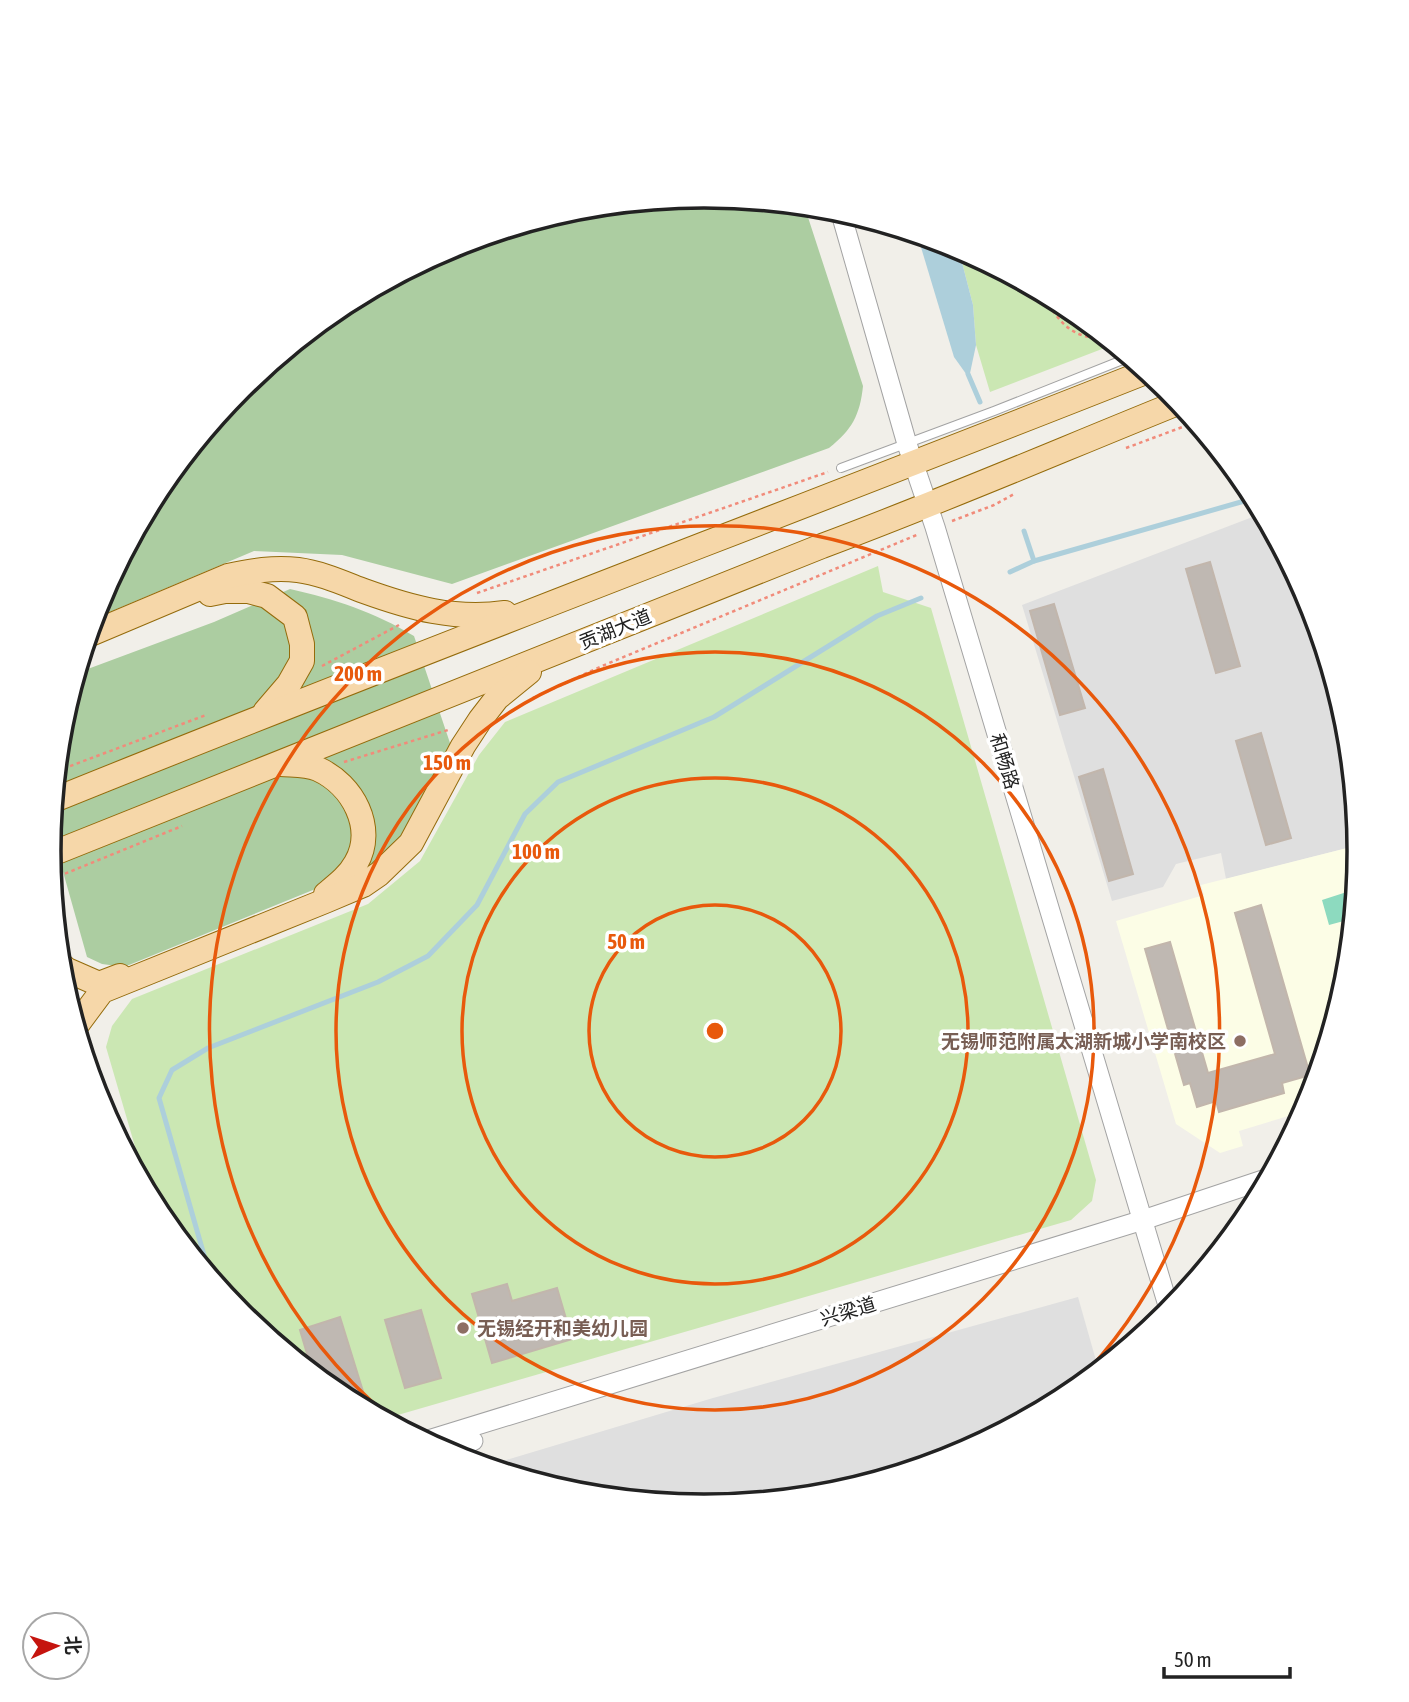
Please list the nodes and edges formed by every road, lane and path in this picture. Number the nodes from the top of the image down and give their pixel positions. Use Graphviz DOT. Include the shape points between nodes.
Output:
graph roads {
  1 [pos="844,223"];
  2 [pos="854,226"];
  3 [pos="1052,310"];
  4 [pos="1091,337"];
  5 [pos="1121,361"];
  6 [pos="1137,375"];
  7 [pos="1169,407"];
  8 [pos="915,452"];
  9 [pos="841,468"];
  10 [pos="933,504"];
  11 [pos="537,609"];
  12 [pos="100,630"];
  13 [pos="97,638"];
  14 [pos="552,655"];
  15 [pos="259,717"];
  16 [pos="277,764"];
  17 [pos="64,796"];
  18 [pos="61,850"];
  19 [pos="73,973"];
  20 [pos="83,1017"];
  21 [pos="1255,1183"];
  22 [pos="1247,1196"];
  23 [pos="1148,1224"];
  24 [pos="1171,1293"];
  25 [pos="1166,1298"];
  26 [pos="439,1437"];
  27 [pos="458,1445"];
  1 -- 8 [label="street, 和畅路"];
  2 -- 8 [label="street, 和畅路"];
  3 -- 4 [label="path" via="1057,319"];
  5 -- 8 [label="lane"];
  6 -- 8 [label="main road"];
  7 -- 10 [label="main road, 贡湖大道"];
  8 -- 9 [label="lane"];
  8 -- 10 [label="street, 和畅路"];
  8 -- 11 [label="main road"];
  10 -- 14 [label="main road, 贡湖大道"];
  10 -- 23 [label="street, 和畅路"];
  11 -- 12 [label="main road" via="466,615 425,611 321,575 274,569 229,576"];
  11 -- 15 [label="main road"];
  13 -- 15 [label="main road" via="202,596 237,591 267,596 295,617 302,661 289,684"];
  14 -- 16 [label="main road, 贡湖大道"];
  14 -- 20 [label="main road" via="497,698 463,746 411,843 379,874 338,896 102,991"];
  15 -- 17 [label="main road"];
  16 -- 18 [label="main road, 贡湖大道"];
  16 -- 19 [label="main road" via="318,769 349,792 359,807 363,844 343,880 325,894 99,984"];
  21 -- 23 [label="street, 兴梁道"];
  22 -- 23 [label="street, 兴梁道"];
  23 -- 24 [label="street, 和畅路"];
  23 -- 25 [label="street, 和畅路"];
  23 -- 26 [label="street, 兴梁道"];
  23 -- 27 [label="street, 兴梁道"];
}
